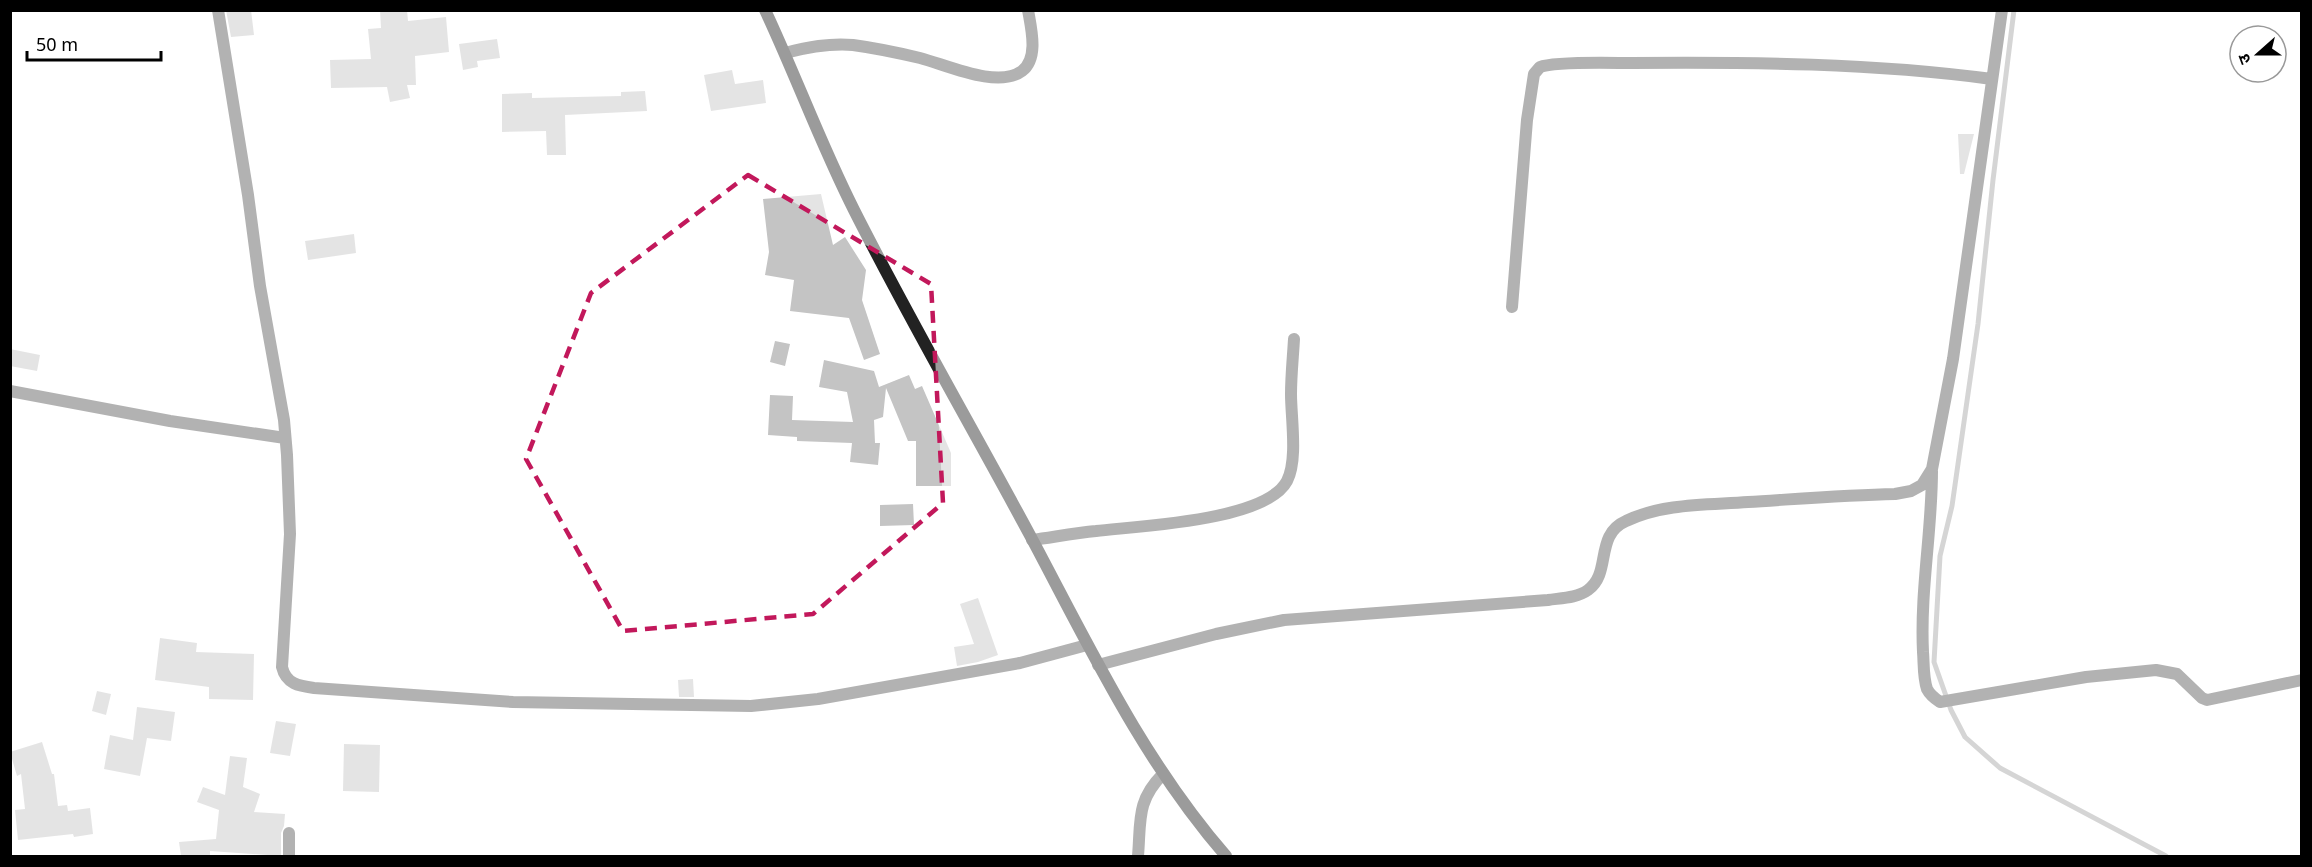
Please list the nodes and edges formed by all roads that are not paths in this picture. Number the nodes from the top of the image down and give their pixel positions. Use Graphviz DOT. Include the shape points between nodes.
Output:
graph roads {
  1 [pos="218,10"];
  2 [pos="765,10"];
  3 [pos="1028,10"];
  4 [pos="2002,10"];
  5 [pos="785,53"];
  6 [pos="1992,79"];
  7 [pos="1512,308"];
  8 [pos="1294,339"];
  9 [pos="10,391"];
  10 [pos="285,438"];
  11 [pos="1932,469"];
  12 [pos="1032,540"];
  13 [pos="1087,645"];
  14 [pos="1098,665"];
  15 [pos="2301,680"];
  16 [pos="1163,774"];
  17 [pos="289,833"];
  18 [pos="289,856"];
  19 [pos="1138,856"];
  20 [pos="1226,856"];
  1 -- 10 [label="street"];
  2 -- 5 [label="main road"];
  3 -- 5 [label="street" via="1033,51 1022,71 1011,76 983,76 855,45 824,45"];
  4 -- 6 [label="street"];
  5 -- 12 [label="main road" via="854,210"];
  6 -- 7 [label="street" via="1929,70 1863,67 1544,65 1534,74 1527,120"];
  6 -- 11 [label="street" via="1953,359"];
  8 -- 12 [label="street" via="1292,469 1283,487 1272,496 1232,511 1170,524"];
  9 -- 10 [label="street"];
  10 -- 13 [label="street" via="290,534 282,667 287,679 297,685 513,702 751,706 818,699 1020,663"];
  11 -- 14 [label="street" via="1922,485 1911,492 1690,506 1626,520 1611,531 1593,586 1577,595 1284,620"];
  11 -- 15 [label="street" via="1922,631 1927,687 1940,702 2144,671 2176,674 2207,700"];
  12 -- 13 [label="main road"];
  13 -- 14 [label="main road"];
  14 -- 16 [label="main road"];
  16 -- 19 [label="street" via="1143,800"];
  16 -- 20 [label="main road"];
  17 -- 18 [label="street"];
}
